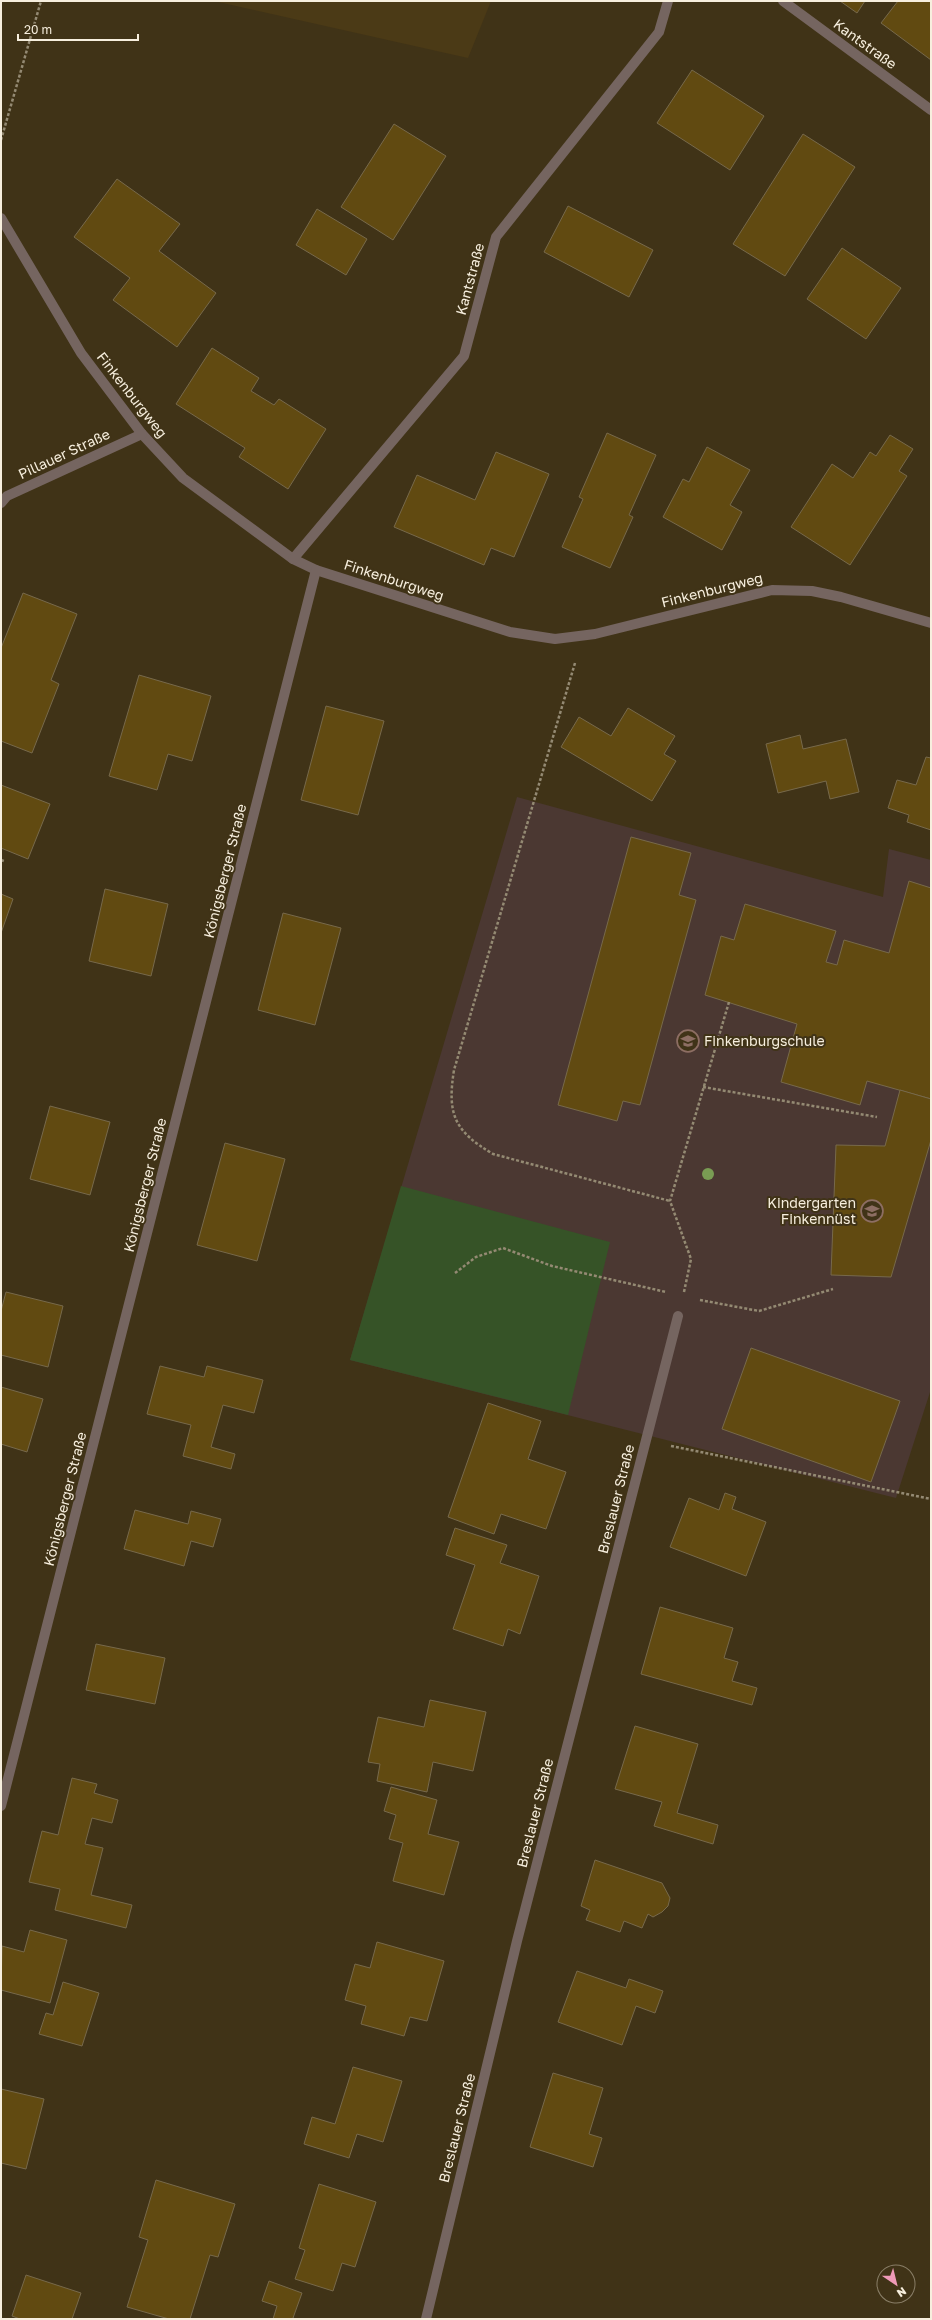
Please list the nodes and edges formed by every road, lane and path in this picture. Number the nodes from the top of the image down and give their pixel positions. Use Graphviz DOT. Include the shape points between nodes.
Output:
graph roads {
  1 [pos="42,1"];
  2 [pos="668,1"];
  3 [pos="783,1"];
  4 [pos="931,110"];
  5 [pos="1,140"];
  6 [pos="1,218"];
  7 [pos="142,434"];
  8 [pos="1,503"];
  9 [pos="293,559"];
  10 [pos="316,570"];
  11 [pos="931,623"];
  12 [pos="583,635"];
  13 [pos="729,1002"];
  14 [pos="703,1087"];
  15 [pos="877,1117"];
  16 [pos="670,1201"];
  17 [pos="455,1273"];
  18 [pos="833,1289"];
  19 [pos="683,1296"];
  20 [pos="678,1316"];
  21 [pos="646,1441"];
  22 [pos="931,1499"];
  23 [pos="1,1806"];
  24 [pos="426,2319"];
  1 -- 5 [label="path"];
  2 -- 9 [label="street, Kantstraße" via="659,32 496,238 464,356"];
  3 -- 4 [label="street, Kantstraße"];
  6 -- 7 [label="street, Finkenburgweg" via="81,353"];
  7 -- 8 [label="street, Pillauer Straße" via="7,496"];
  7 -- 9 [label="street, Finkenburgweg" via="183,478"];
  9 -- 10 [label="street, Finkenburgweg"];
  10 -- 12 [label="street, Finkenburgweg" via="510,632 555,638"];
  10 -- 23 [label="street, Königsberger Straße"];
  11 -- 12 [label="street, Finkenburgweg" via="841,597 812,591 772,590"];
  12 -- 16 [label="path" via="454,1070 450,1096 454,1116 463,1131 475,1144 493,1154"];
  13 -- 14 [label="path"];
  14 -- 15 [label="path"];
  14 -- 16 [label="path"];
  16 -- 19 [label="path" via="691,1259"];
  17 -- 19 [label="path" via="476,1257 503,1248 552,1266"];
  18 -- 19 [label="path" via="760,1311"];
  19 -- 20 [label="path"];
  20 -- 21 [label="street, Breslauer Straße"];
  21 -- 22 [label="path"];
  21 -- 24 [label="street, Breslauer Straße" via="517,1941"];
}
